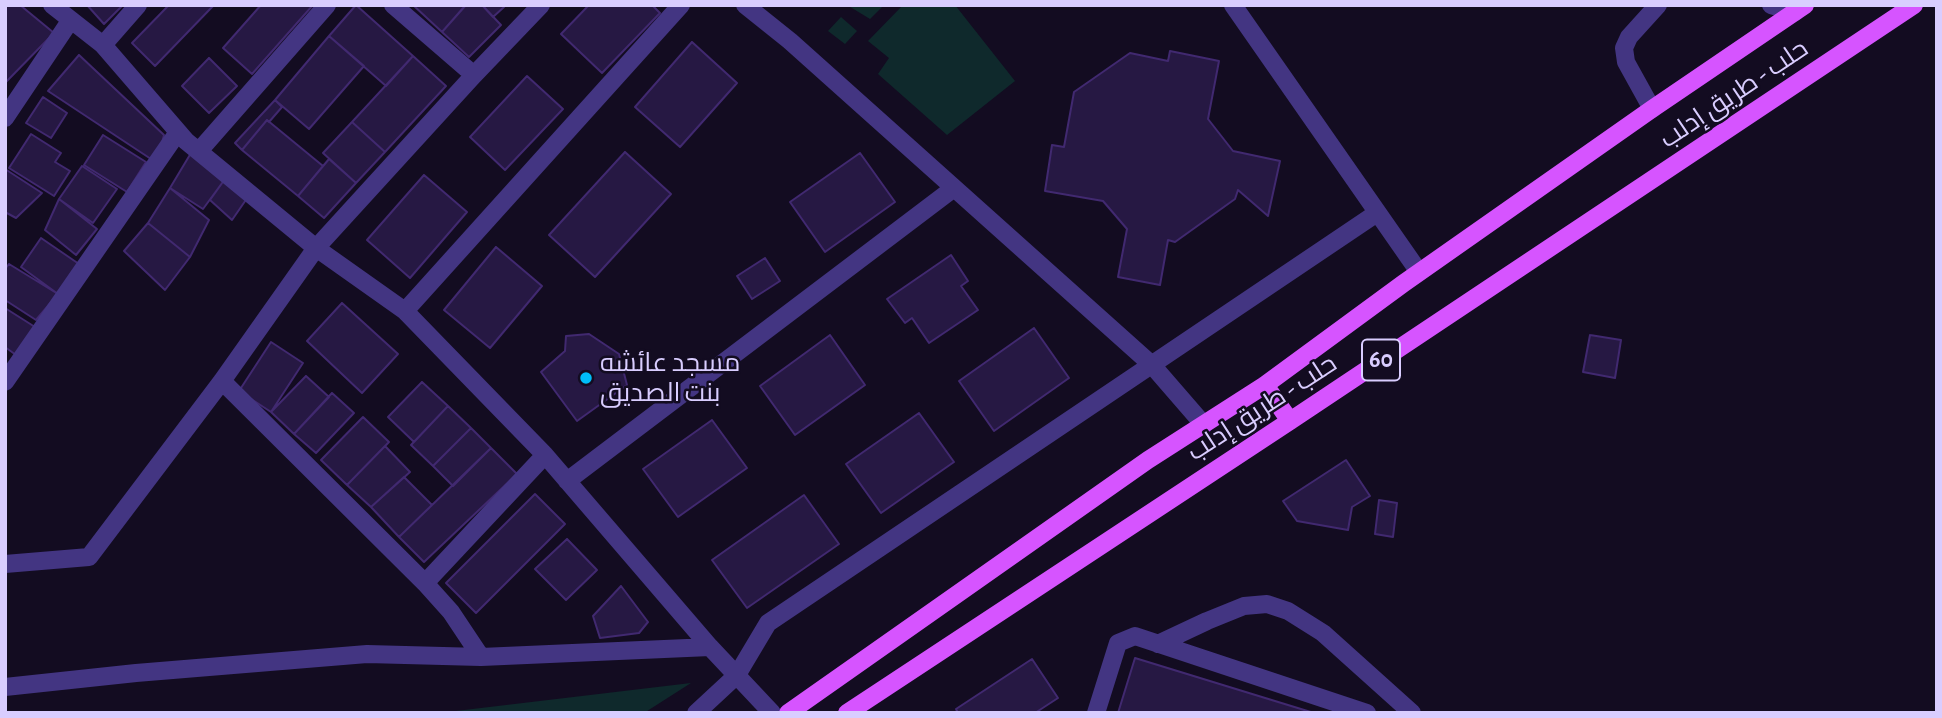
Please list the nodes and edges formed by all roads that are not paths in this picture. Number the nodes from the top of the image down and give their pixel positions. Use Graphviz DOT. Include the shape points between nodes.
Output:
graph roads {
  1 [pos="52,5"];
  2 [pos="138,5"];
  3 [pos="327,5"];
  4 [pos="393,5"];
  5 [pos="541,5"];
  6 [pos="681,5"];
  7 [pos="746,5"];
  8 [pos="1233,5"];
  9 [pos="1658,5"];
  10 [pos="1771,5"];
  11 [pos="1914,5"];
  12 [pos="1800,8"];
  13 [pos="70,21"];
  14 [pos="103,45"];
  15 [pos="474,75"];
  16 [pos="1652,109"];
  17 [pos="5,118"];
  18 [pos="178,132"];
  19 [pos="199,151"];
  20 [pos="954,188"];
  21 [pos="1377,213"];
  22 [pos="316,248"];
  23 [pos="1419,272"];
  24 [pos="405,311"];
  25 [pos="1152,365"];
  26 [pos="5,382"];
  27 [pos="222,382"];
  28 [pos="1265,385"];
  29 [pos="1290,421"];
  30 [pos="1204,425"];
  31 [pos="545,456"];
  32 [pos="567,481"];
  33 [pos="5,564"];
  34 [pos="425,583"];
  35 [pos="1158,644"];
  36 [pos="710,648"];
  37 [pos="481,657"];
  38 [pos="737,676"];
  39 [pos="5,687"];
  40 [pos="696,713"];
  41 [pos="772,713"];
  42 [pos="789,713"];
  43 [pos="847,713"];
  44 [pos="1096,713"];
  45 [pos="1367,713"];
  46 [pos="1412,713"];
  1 -- 13 [label="street"];
  2 -- 14 [label="street"];
  3 -- 19 [label="street"];
  4 -- 15 [label="street"];
  5 -- 15 [label="street"];
  6 -- 24 [label="street"];
  7 -- 20 [label="street"];
  8 -- 21 [label="street"];
  9 -- 16 [label="street" via="1623,48"];
  10 -- 12 [label="street"];
  11 -- 29 [label="main road, حلب - طريق إدلب / 60"];
  12 -- 16 [label="main road, حلب - طريق إدلب / 60"];
  13 -- 14 [label="street"];
  13 -- 17 [label="street"];
  14 -- 18 [label="street"];
  15 -- 22 [label="street"];
  16 -- 23 [label="main road, حلب - طريق إدلب / 60"];
  18 -- 19 [label="street"];
  18 -- 26 [label="street"];
  19 -- 22 [label="street"];
  20 -- 25 [label="street"];
  20 -- 32 [label="street"];
  21 -- 23 [label="street"];
  21 -- 25 [label="street"];
  22 -- 24 [label="street"];
  22 -- 27 [label="street"];
  23 -- 28 [label="main road, حلب - طريق إدلب / 60"];
  24 -- 31 [label="street"];
  25 -- 30 [label="street"];
  25 -- 38 [label="street" via="768,622"];
  27 -- 33 [label="street" via="89,557"];
  27 -- 34 [label="street"];
  28 -- 29 [label="main road"];
  28 -- 30 [label="main road, حلب - طريق إدلب / 60"];
  29 -- 43 [label="main road, حلب - طريق إدلب / 60"];
  30 -- 42 [label="main road, حلب - طريق إدلب / 60"];
  31 -- 32 [label="street"];
  31 -- 34 [label="street"];
  32 -- 36 [label="street"];
  34 -- 37 [label="street"];
  35 -- 44 [label="street" via="1135,636 1118,643"];
  35 -- 45 [label="street"];
  35 -- 46 [label="street" via="1244,606 1267,604 1323,633"];
  36 -- 37 [label="street"];
  36 -- 38 [label="street"];
  37 -- 39 [label="street" via="367,654"];
  38 -- 40 [label="street"];
  38 -- 41 [label="street"];
}
